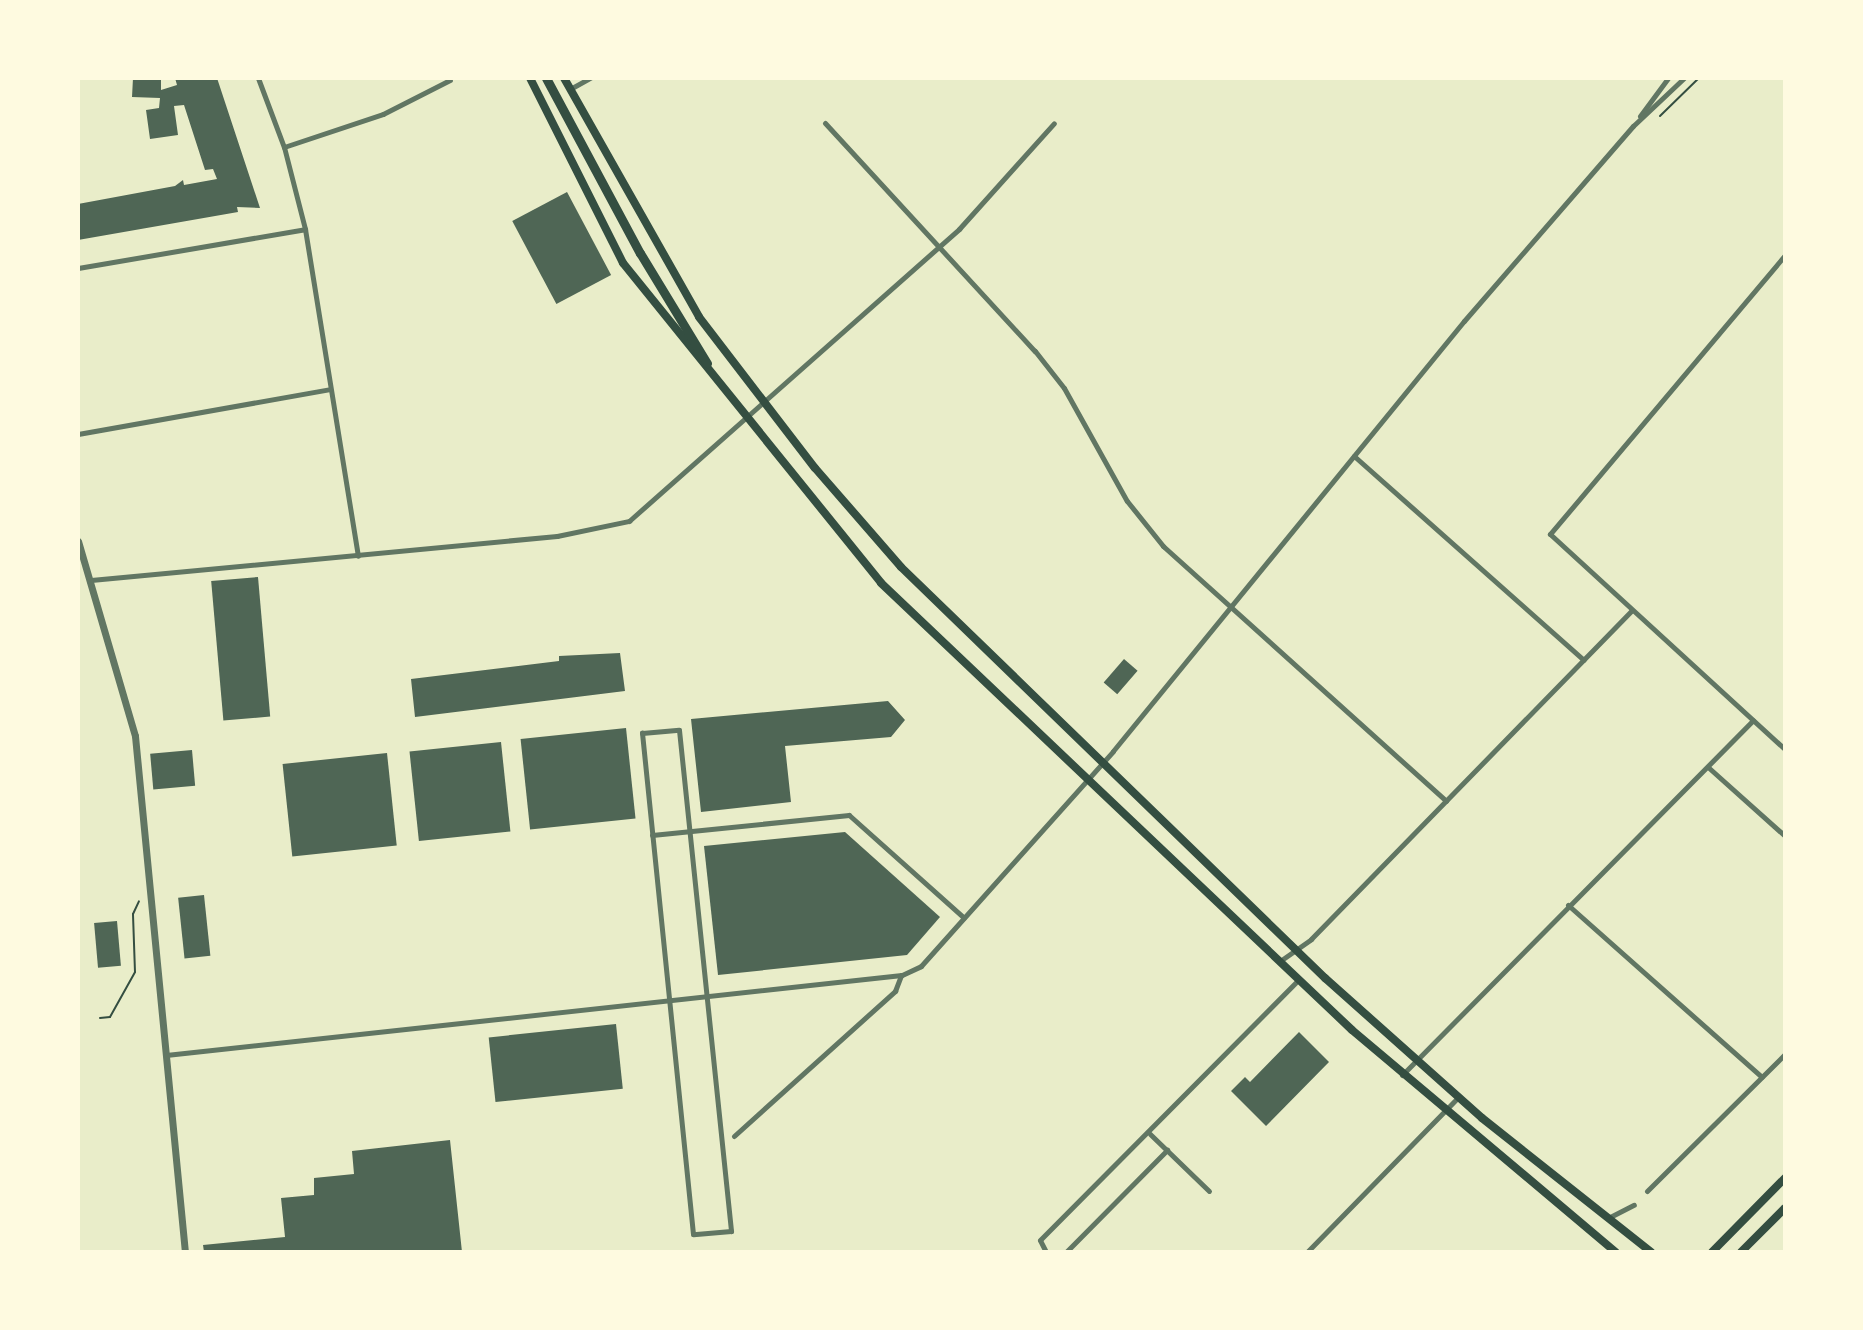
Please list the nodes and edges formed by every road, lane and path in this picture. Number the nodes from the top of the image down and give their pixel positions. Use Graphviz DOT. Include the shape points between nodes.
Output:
graph roads {
  1 [pos="258,78"];
  2 [pos="530,78"];
  3 [pos="546,78"];
  4 [pos="564,78"];
  5 [pos="590,78"];
  6 [pos="1668,78"];
  7 [pos="1684,78"];
  8 [pos="1699,78"];
  9 [pos="450,80"];
  10 [pos="570,89"];
  11 [pos="1660,116"];
  12 [pos="825,123"];
  13 [pos="1054,123"];
  14 [pos="1633,126"];
  15 [pos="284,147"];
  16 [pos="305,229"];
  17 [pos="938,248"];
  18 [pos="1785,255"];
  19 [pos="78,268"];
  20 [pos="707,363"];
  21 [pos="330,389"];
  22 [pos="764,401"];
  23 [pos="746,414"];
  24 [pos="78,434"];
  25 [pos="1354,456"];
  26 [pos="78,541"];
  27 [pos="358,556"];
  28 [pos="91,580"];
  29 [pos="1230,606"];
  30 [pos="1631,611"];
  31 [pos="1584,660"];
  32 [pos="1753,720"];
  33 [pos="1785,749"];
  34 [pos="1100,765"];
  35 [pos="1709,768"];
  36 [pos="1086,781"];
  37 [pos="1446,801"];
  38 [pos="689,831"];
  39 [pos="652,835"];
  40 [pos="1785,836"];
  41 [pos="135,905"];
  42 [pos="1568,905"];
  43 [pos="964,918"];
  44 [pos="1295,950"];
  45 [pos="1279,962"];
  46 [pos="902,975"];
  47 [pos="1298,980"];
  48 [pos="706,997"];
  49 [pos="669,1001"];
  50 [pos="100,1018"];
  51 [pos="1785,1054"];
  52 [pos="165,1055"];
  53 [pos="1415,1060"];
  54 [pos="1402,1075"];
  55 [pos="1762,1077"];
  56 [pos="1458,1097"];
  57 [pos="1444,1112"];
  58 [pos="1150,1134"];
  59 [pos="734,1136"];
  60 [pos="1167,1150"];
  61 [pos="1785,1178"];
  62 [pos="1209,1191"];
  63 [pos="1647,1191"];
  64 [pos="1634,1205"];
  65 [pos="1785,1208"];
  66 [pos="1608,1218"];
  67 [pos="185,1252"];
  68 [pos="1046,1252"];
  69 [pos="1066,1252"];
  70 [pos="1307,1252"];
  71 [pos="1616,1252"];
  72 [pos="1651,1252"];
  73 [pos="1712,1252"];
  74 [pos="1741,1252"];
  1 -- 15 [label="street"];
  2 -- 20 [label="main road" via="623,263 679,337"];
  3 -- 20 [label="highway" via="640,253"];
  4 -- 10 [label="main road"];
  5 -- 10 [label="street"];
  6 -- 14 [label="street"];
  7 -- 14 [label="street"];
  8 -- 11 [label="path"];
  9 -- 15 [label="street" via="383,114"];
  10 -- 22 [label="main road" via="676,283"];
  12 -- 17 [label="street" via="840,143 856,151"];
  13 -- 17 [label="street"];
  14 -- 25 [label="street"];
  15 -- 16 [label="street"];
  16 -- 19 [label="street"];
  16 -- 21 [label="street"];
  17 -- 22 [label="street"];
  17 -- 29 [label="street" via="1064,388 1144,525"];
  18 -- 30 [label="street" via="1551,528 1553,541"];
  20 -- 23 [label="main road"];
  21 -- 24 [label="street"];
  21 -- 27 [label="street"];
  22 -- 23 [label="street"];
  22 -- 34 [label="main road" via="901,567"];
  23 -- 27 [label="street" via="640,513 617,525"];
  23 -- 36 [label="main road" via="881,583"];
  25 -- 29 [label="street"];
  25 -- 31 [label="street"];
  26 -- 28 [label="street"];
  27 -- 28 [label="street"];
  28 -- 52 [label="street" via="135,736"];
  29 -- 34 [label="street"];
  29 -- 37 [label="street"];
  30 -- 31 [label="street"];
  30 -- 32 [label="street"];
  31 -- 37 [label="street"];
  32 -- 33 [label="street"];
  32 -- 35 [label="street"];
  34 -- 36 [label="street"];
  34 -- 44 [label="main road"];
  35 -- 40 [label="street"];
  35 -- 42 [label="street"];
  36 -- 43 [label="street"];
  36 -- 45 [label="main road"];
  37 -- 44 [label="street"];
  38 -- 39 [label="street"];
  38 -- 39 [label="street" via="679,730 642,733"];
  38 -- 43 [label="street" via="849,815"];
  38 -- 48 [label="street"];
  39 -- 49 [label="street"];
  41 -- 50 [label="path" via="135,972 110,1017"];
  42 -- 53 [label="street"];
  42 -- 55 [label="street"];
  43 -- 46 [label="street" via="921,966"];
  44 -- 45 [label="street"];
  44 -- 53 [label="main road"];
  45 -- 47 [label="main road"];
  46 -- 48 [label="street"];
  46 -- 59 [label="street" via="895,991"];
  47 -- 54 [label="main road"];
  47 -- 58 [label="street"];
  48 -- 49 [label="street"];
  48 -- 49 [label="street" via="731,1231 693,1234"];
  49 -- 52 [label="street"];
  51 -- 55 [label="street"];
  52 -- 67 [label="street"];
  53 -- 54 [label="street"];
  53 -- 56 [label="main road"];
  54 -- 57 [label="main road"];
  55 -- 63 [label="street"];
  56 -- 57 [label="street"];
  56 -- 66 [label="main road"];
  57 -- 70 [label="street"];
  57 -- 71 [label="main road"];
  58 -- 60 [label="street"];
  58 -- 68 [label="street" via="1040,1240"];
  60 -- 62 [label="street"];
  60 -- 69 [label="street"];
  61 -- 73 [label="main road"];
  64 -- 66 [label="street"];
  65 -- 74 [label="main road"];
  66 -- 72 [label="main road"];
}
